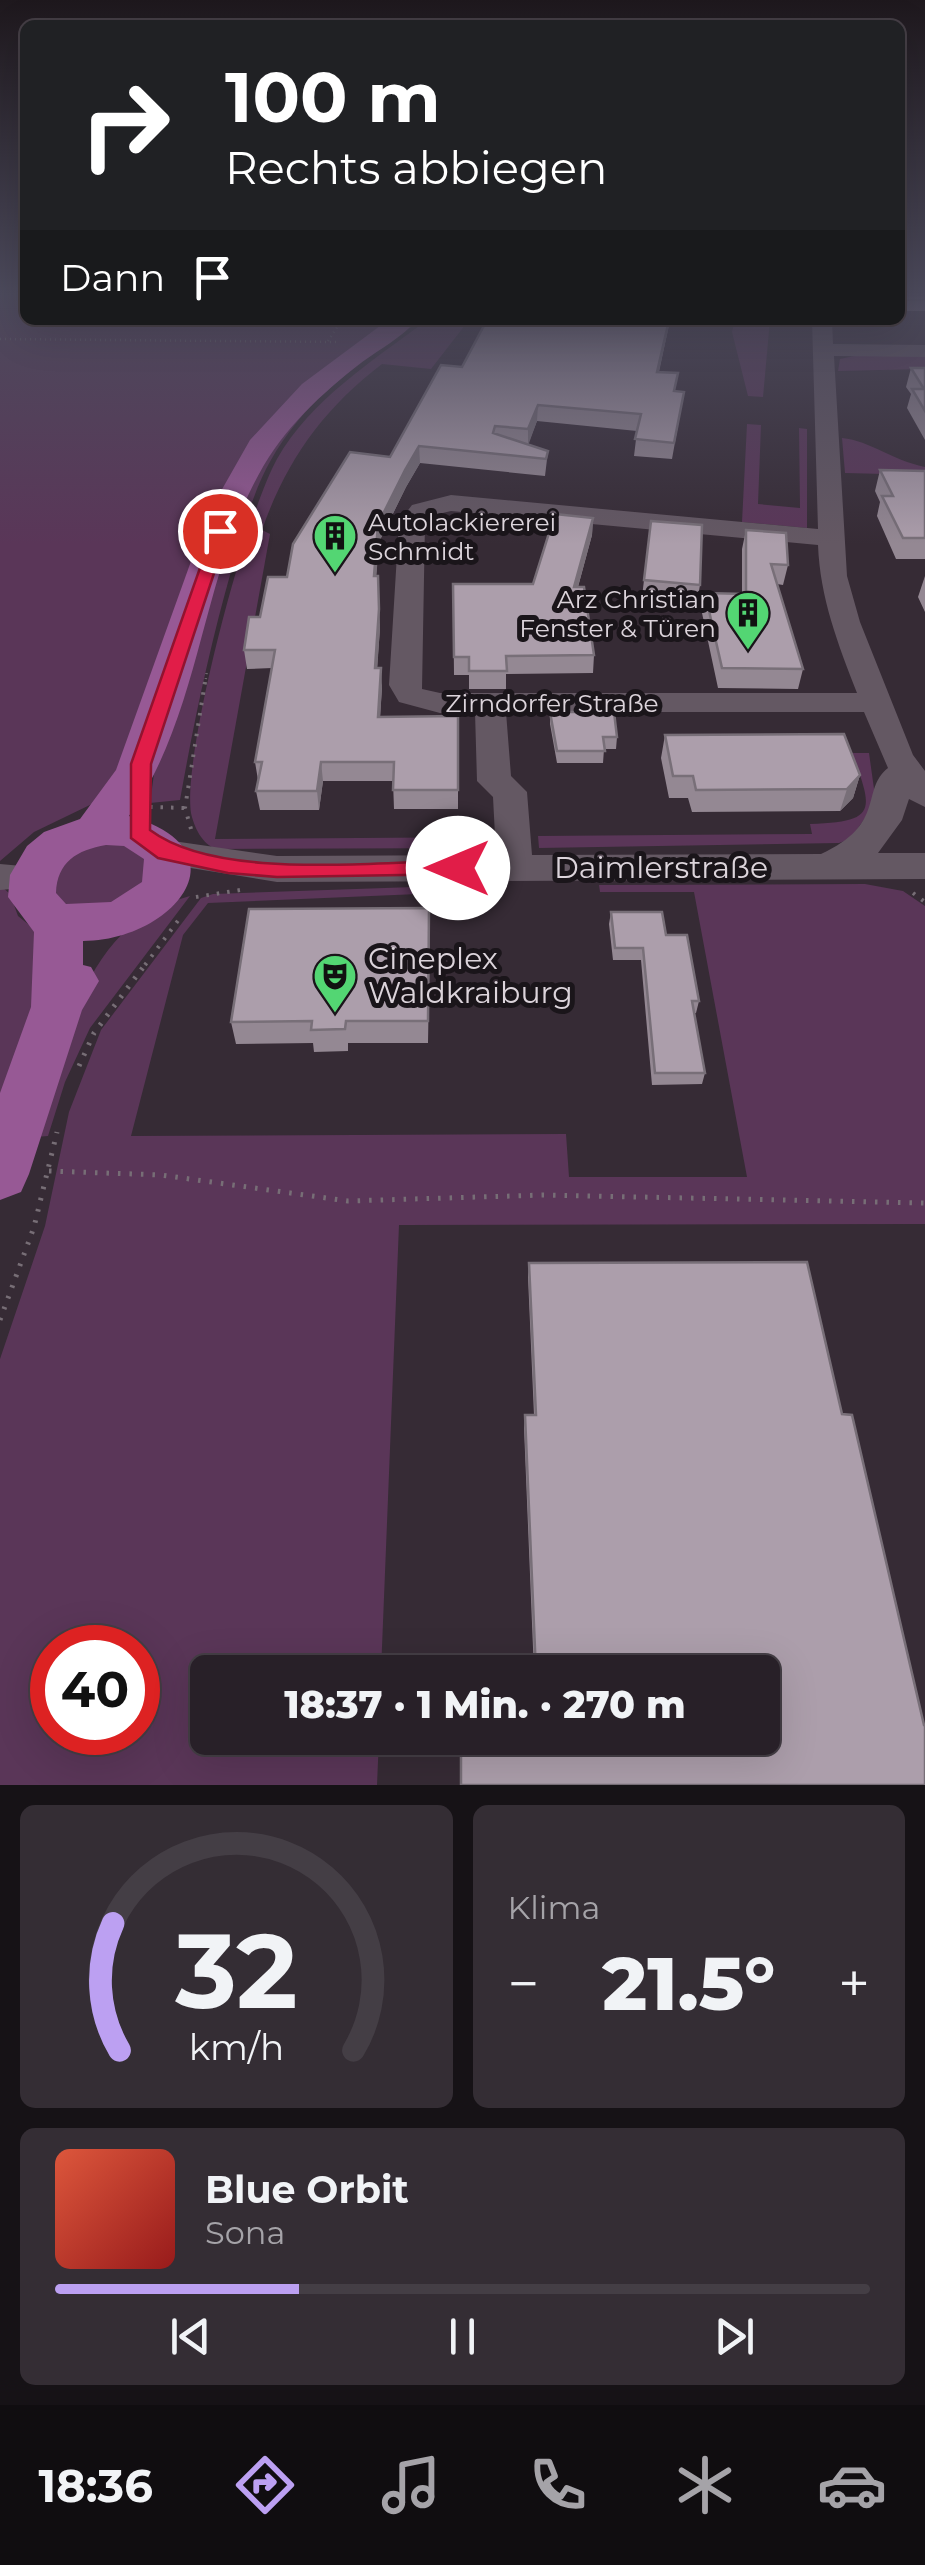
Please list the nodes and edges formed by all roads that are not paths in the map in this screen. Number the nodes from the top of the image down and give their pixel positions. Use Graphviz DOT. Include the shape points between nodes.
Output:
graph roads {
  1 [pos="330,378"];
  2 [pos="823,378"];
  3 [pos="828,538"];
  4 [pos="874,702"];
  5 [pos="490,703"];
  6 [pos="906,777"];
  7 [pos="925,850"];
  8 [pos="161,852"];
  9 [pos="925,866"];
  10 [pos="824,867"];
  11 [pos="515,868"];
  12 [pos="29,891"];
  13 [pos="138,908"];
  14 [pos="57,1007"];
  15 [pos="24,1172"];
  1 -- 8 [label="main road" via="290,412 248,465 220,531 141,764"];
  2 -- 3 [label="street"];
  3 -- 4 [label="street" via="845,622"];
  3 -- 5 [label="street, Zirndorfer Straße" via="451,503 422,510 412,522 405,685 422,701"];
  4 -- 5 [label="street, Zirndorfer Straße"];
  4 -- 6 [label="street"];
  5 -- 11 [label="street" via="494,781 510,792"];
  6 -- 7 [label="street" via="911,834"];
  6 -- 10 [label="street" via="883,830 853,855"];
  8 -- 11 [label="street, Daimlerstraße" via="277,870"];
  8 -- 12 [label="main road" via="50,852"];
  8 -- 13 [label="main road" via="167,880"];
  9 -- 10 [label="street, Daimlerstraße"];
  10 -- 11 [label="street, Daimlerstraße"];
  12 -- 13 [label="main road" via="86,926"];
  12 -- 14 [label="main road" via="59,928"];
  13 -- 14 [label="main road" via="94,949"];
  14 -- 15 [label="main road"];
}
